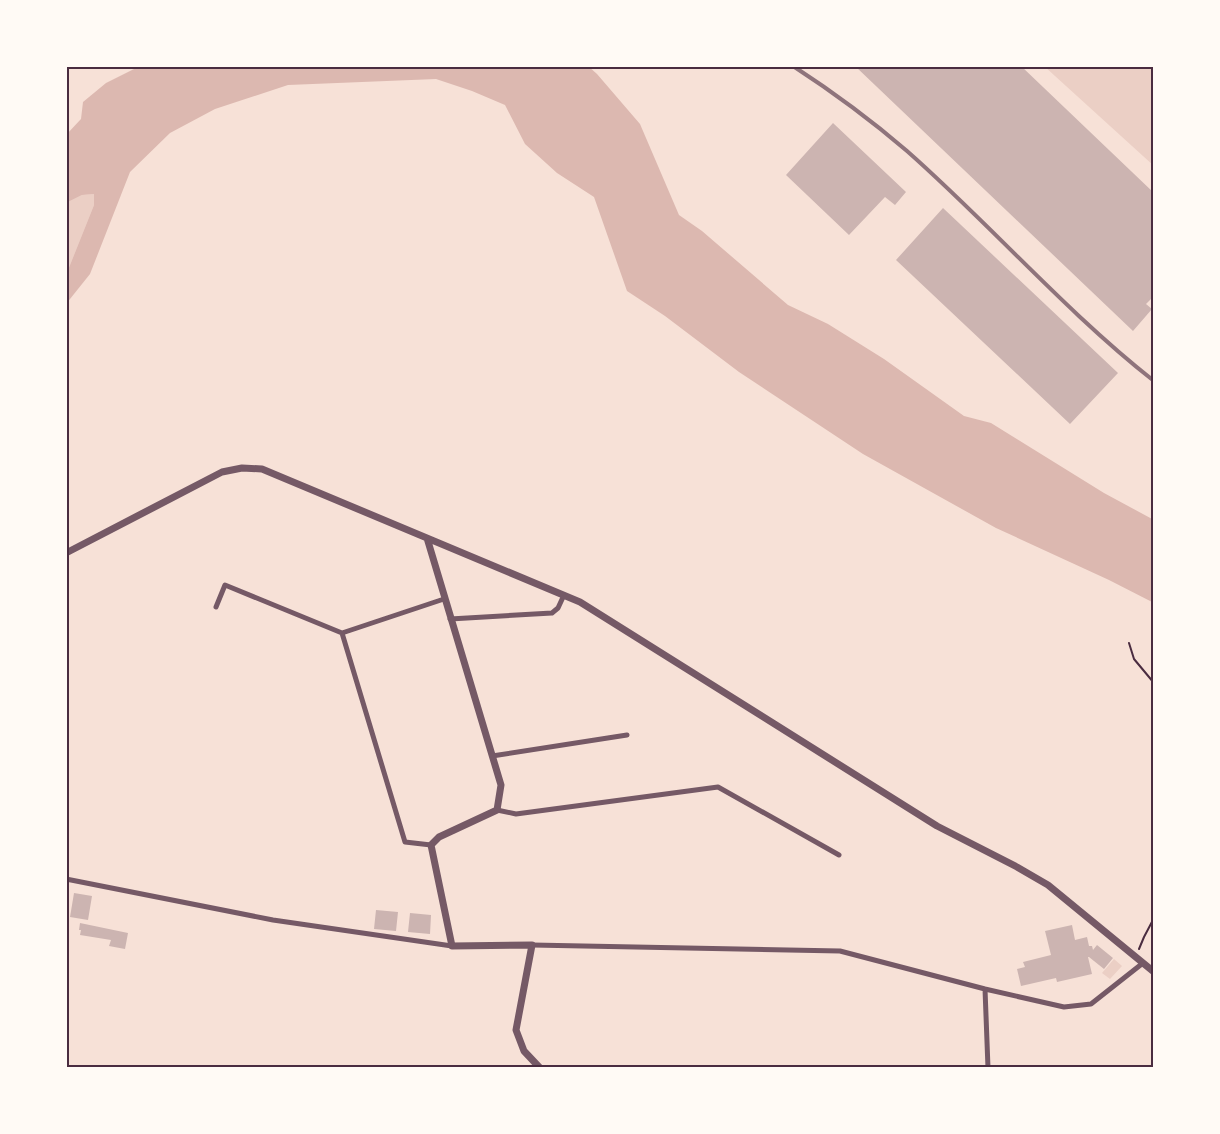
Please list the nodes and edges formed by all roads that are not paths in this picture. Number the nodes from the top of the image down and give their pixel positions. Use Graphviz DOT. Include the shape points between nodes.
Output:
graph roads {
  1 [pos="426,538"];
  2 [pos="66,553"];
  3 [pos="564,595"];
  4 [pos="444,599"];
  5 [pos="216,607"];
  6 [pos="450,619"];
  7 [pos="342,633"];
  8 [pos="627,735"];
  9 [pos="492,756"];
  10 [pos="497,810"];
  11 [pos="431,845"];
  12 [pos="839,855"];
  13 [pos="66,879"];
  14 [pos="532,945"];
  15 [pos="452,946"];
  16 [pos="1143,963"];
  17 [pos="1154,972"];
  18 [pos="985,989"];
  19 [pos="540,1068"];
  20 [pos="988,1068"];
  1 -- 2 [label="street" via="262,469 242,468 222,472"];
  1 -- 3 [label="street"];
  1 -- 4 [label="street"];
  3 -- 6 [label="street" via="552,613"];
  3 -- 16 [label="street" via="937,825 1048,885"];
  4 -- 6 [label="street"];
  4 -- 7 [label="street"];
  5 -- 7 [label="street" via="225,585"];
  6 -- 9 [label="street"];
  7 -- 11 [label="street" via="405,842"];
  8 -- 9 [label="street"];
  9 -- 10 [label="street" via="501,785"];
  10 -- 11 [label="street" via="439,837"];
  10 -- 12 [label="street" via="516,814 718,787"];
  11 -- 15 [label="street"];
  13 -- 15 [label="street" via="273,920"];
  14 -- 15 [label="street"];
  14 -- 18 [label="street" via="840,951"];
  14 -- 19 [label="street" via="516,1030 524,1051"];
  16 -- 17 [label="street"];
  16 -- 18 [label="street" via="1091,1004 1064,1007"];
  18 -- 20 [label="street"];
}
